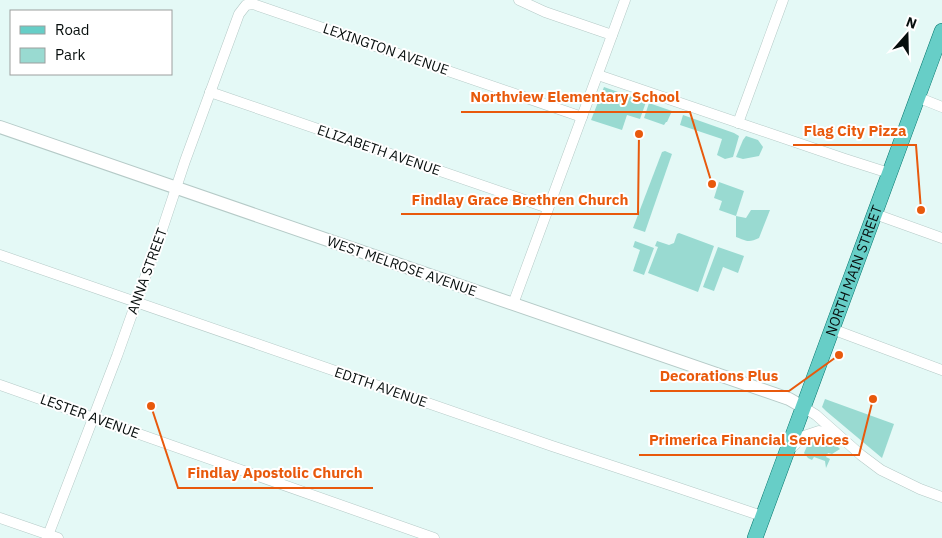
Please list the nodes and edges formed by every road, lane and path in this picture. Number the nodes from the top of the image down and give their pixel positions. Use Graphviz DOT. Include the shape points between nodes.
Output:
graph roads {
  1 [pos="519,0"];
  2 [pos="625,0"];
  3 [pos="783,0"];
  4 [pos="246,5"];
  5 [pos="942,31"];
  6 [pos="612,35"];
  7 [pos="598,75"];
  8 [pos="210,92"];
  9 [pos="917,97"];
  10 [pos="942,107"];
  11 [pos="582,117"];
  12 [pos="738,123"];
  13 [pos="0,127"];
  14 [pos="889,173"];
  15 [pos="176,188"];
  16 [pos="548,208"];
  17 [pos="874,214"];
  18 [pos="942,238"];
  19 [pos="0,256"];
  20 [pos="135,302"];
  21 [pos="512,304"];
  22 [pos="832,329"];
  23 [pos="942,370"];
  24 [pos="0,385"];
  25 [pos="803,408"];
  26 [pos="93,417"];
  27 [pos="842,437"];
  28 [pos="787,452"];
  29 [pos="942,497"];
  30 [pos="762,516"];
  31 [pos="0,518"];
  32 [pos="51,537"];
  33 [pos="434,538"];
  34 [pos="755,538"];
  1 -- 6 [label="street"];
  2 -- 6 [label="street"];
  3 -- 12 [label="street"];
  4 -- 8 [label="street, ANNA STREET" via="239,14"];
  4 -- 11 [label="street, LEXINGTON AVENUE" via="253,4"];
  5 -- 9 [label="main road, NORTH MAIN STREET"];
  6 -- 7 [label="street"];
  7 -- 11 [label="street"];
  7 -- 12 [label="street"];
  8 -- 15 [label="street, ANNA STREET"];
  8 -- 16 [label="street, ELIZABETH AVENUE"];
  9 -- 10 [label="street"];
  9 -- 14 [label="main road, NORTH MAIN STREET"];
  11 -- 16 [label="street"];
  12 -- 14 [label="street"];
  13 -- 15 [label="street, WEST MELROSE AVENUE"];
  14 -- 17 [label="main road, NORTH MAIN STREET"];
  15 -- 20 [label="street, ANNA STREET"];
  15 -- 21 [label="street, WEST MELROSE AVENUE"];
  16 -- 21 [label="street"];
  17 -- 18 [label="street"];
  17 -- 22 [label="main road, NORTH MAIN STREET"];
  19 -- 20 [label="street, EDITH AVENUE"];
  20 -- 26 [label="street, ANNA STREET"];
  20 -- 30 [label="street, EDITH AVENUE"];
  21 -- 25 [label="street, WEST MELROSE AVENUE" via="789,399"];
  22 -- 23 [label="street"];
  22 -- 25 [label="main road, NORTH MAIN STREET"];
  24 -- 26 [label="street, LESTER AVENUE"];
  25 -- 27 [label="street"];
  25 -- 28 [label="main road, NORTH MAIN STREET"];
  26 -- 32 [label="street, ANNA STREET"];
  26 -- 33 [label="street, LESTER AVENUE"];
  27 -- 28 [label="street" via="820,431 804,436"];
  27 -- 29 [label="street" via="881,470"];
  28 -- 30 [label="main road, NORTH MAIN STREET"];
  30 -- 34 [label="main road, NORTH MAIN STREET"];
  31 -- 32 [label="street"];
}
